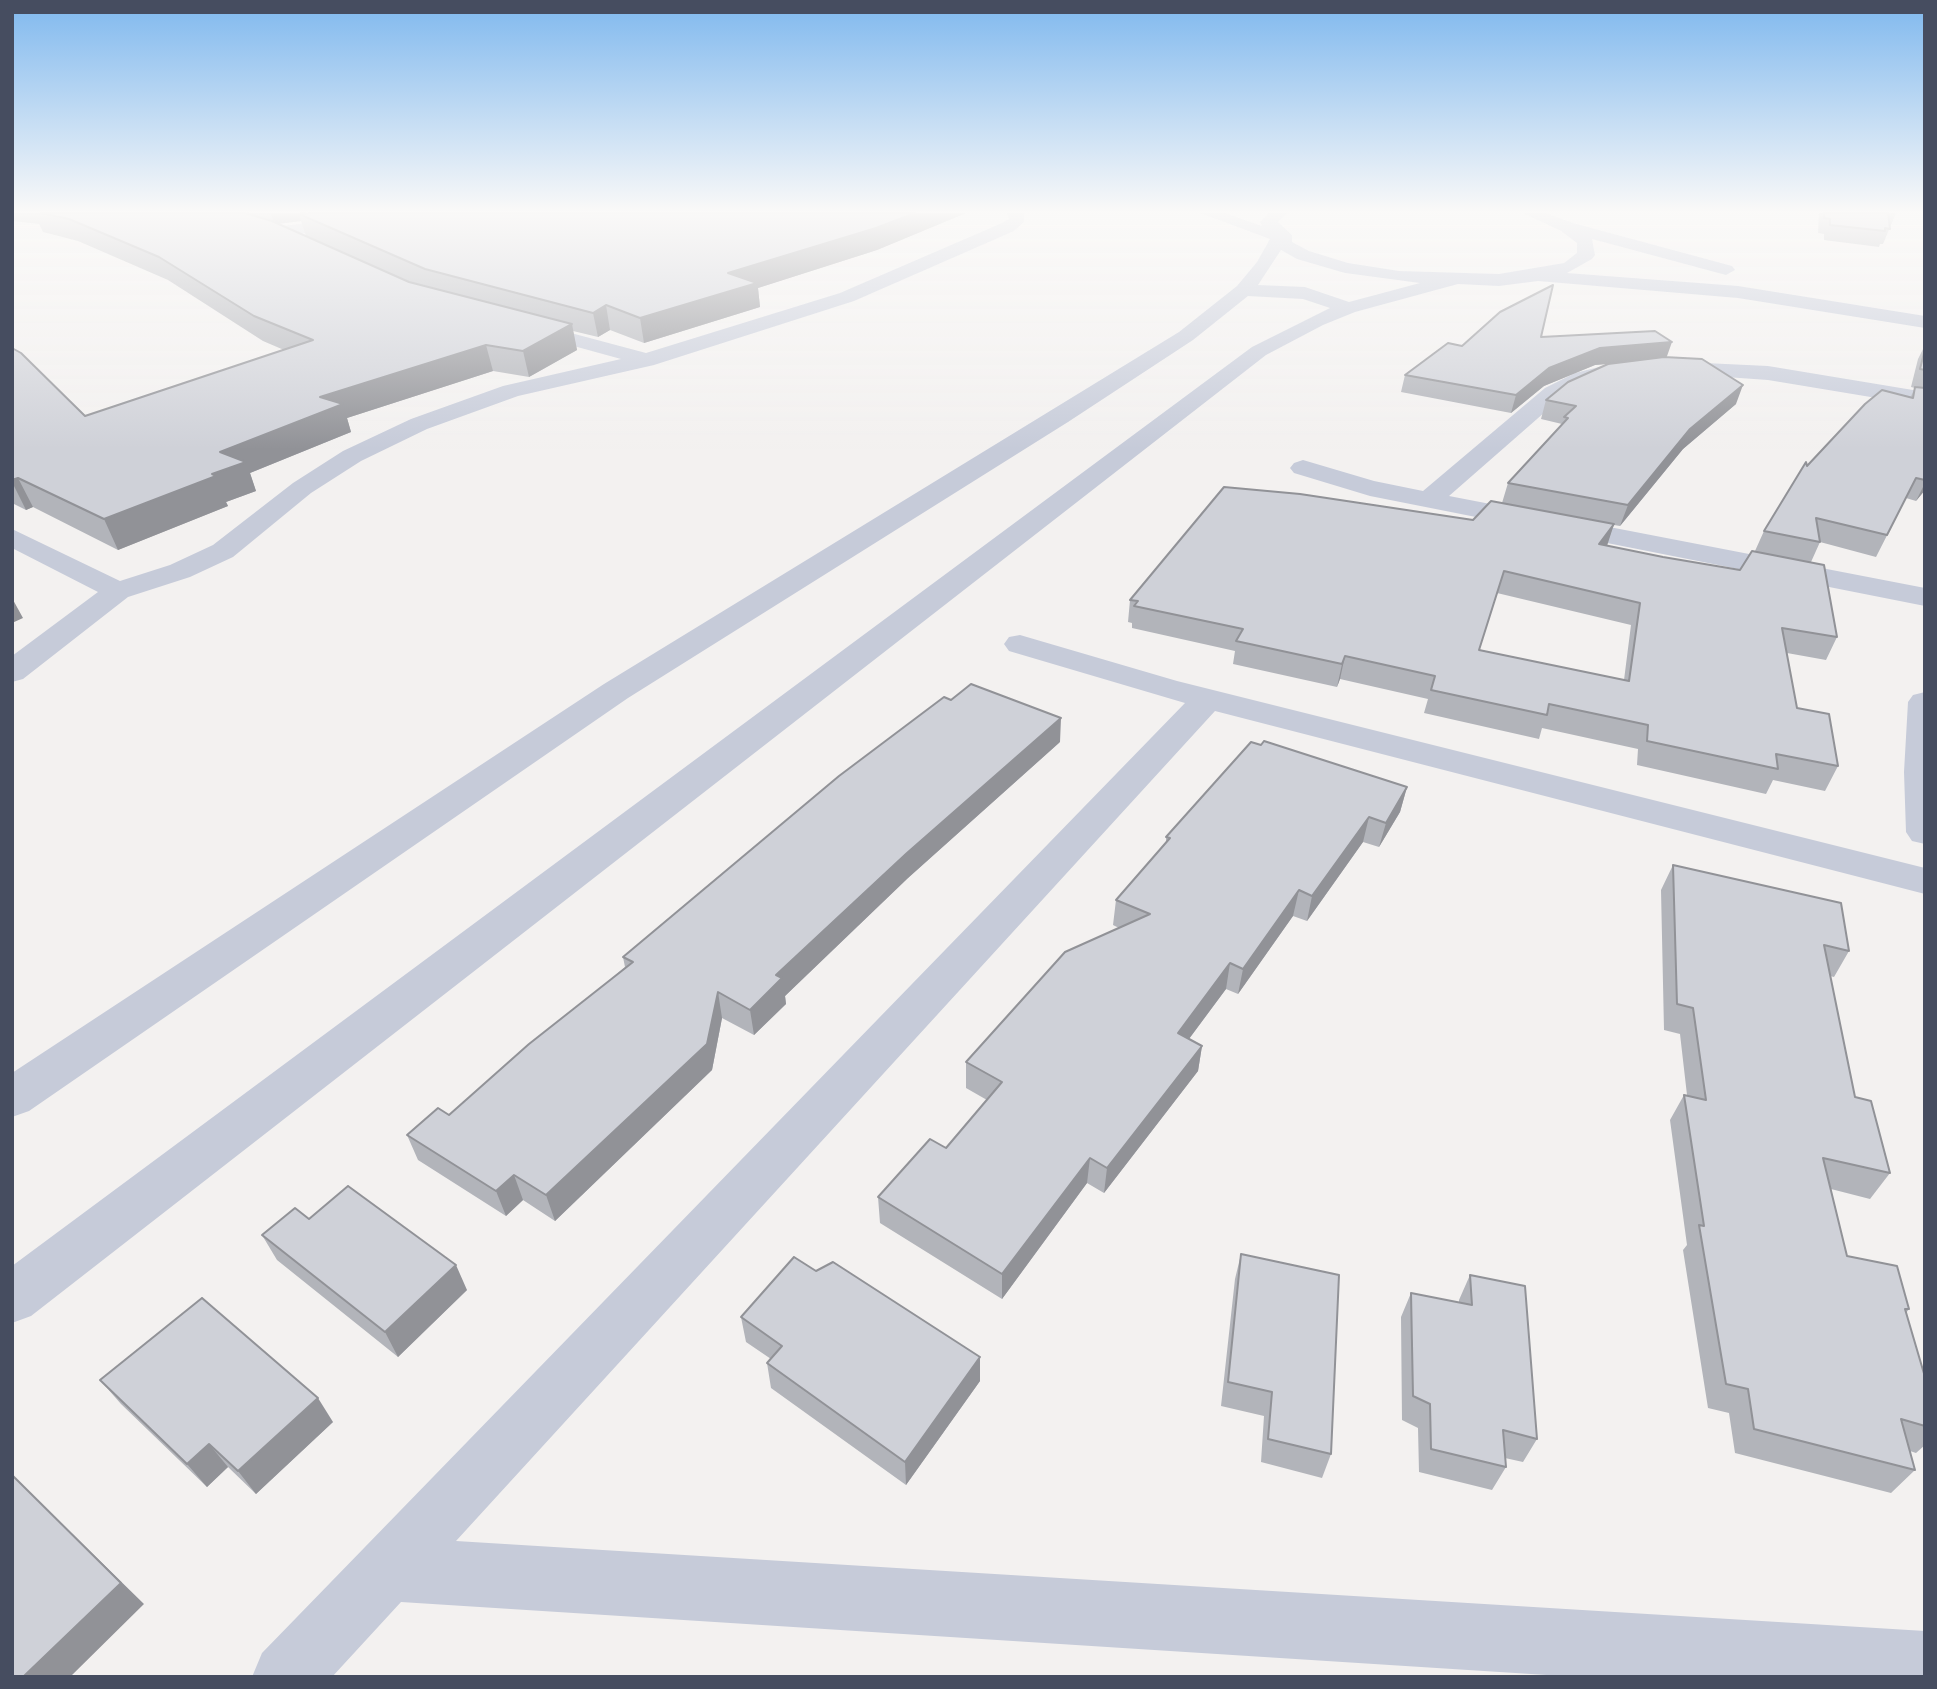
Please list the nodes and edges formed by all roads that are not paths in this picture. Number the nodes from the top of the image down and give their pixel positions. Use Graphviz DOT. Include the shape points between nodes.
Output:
graph roads {
  1 [pos="859,292"];
  2 [pos="1242,292"];
  3 [pos="1281,292"];
  4 [pos="1409,292"];
  5 [pos="1736,292"];
  6 [pos="1845,292"];
  7 [pos="1925,306"];
  8 [pos="1348,308"];
  9 [pos="502,321"];
  10 [pos="1925,322"];
  11 [pos="646,360"];
  12 [pos="1925,399"];
  13 [pos="1303,468"];
  14 [pos="1428,500"];
  15 [pos="12,537"];
  16 [pos="118,591"];
  17 [pos="1925,597"];
  18 [pos="1020,644"];
  19 [pos="12,672"];
  20 [pos="1208,699"];
  21 [pos="1925,702"];
  22 [pos="1925,832"];
  23 [pos="1925,881"];
  24 [pos="12,1098"];
  25 [pos="12,1298"];
  26 [pos="388,1569"];
  27 [pos="1925,1665"];
  28 [pos="286,1677"];
  1 -- 11 [label="street"];
  2 -- 24 [label="street" via="1209,320 1060,417 616,691"];
  3 -- 8 [label="street" via="1305,293"];
  4 -- 8 [label="street"];
  5 -- 10 [label="street"];
  6 -- 7 [label="street"];
  8 -- 25 [label="street" via="1259,351"];
  9 -- 11 [label="street"];
  11 -- 16 [label="street" via="511,391 419,424 352,456 223,551"];
  12 -- 14 [label="street" via="1768,373 1690,367 1632,369 1583,378 1553,393"];
  13 -- 14 [label="street" via="1339,481"];
  14 -- 17 [label="street"];
  15 -- 16 [label="street"];
  16 -- 19 [label="street"];
  18 -- 20 [label="street"];
  20 -- 23 [label="street"];
  20 -- 26 [label="street"];
  21 -- 22 [label="street"];
  26 -- 27 [label="street"];
  26 -- 28 [label="street"];
}
